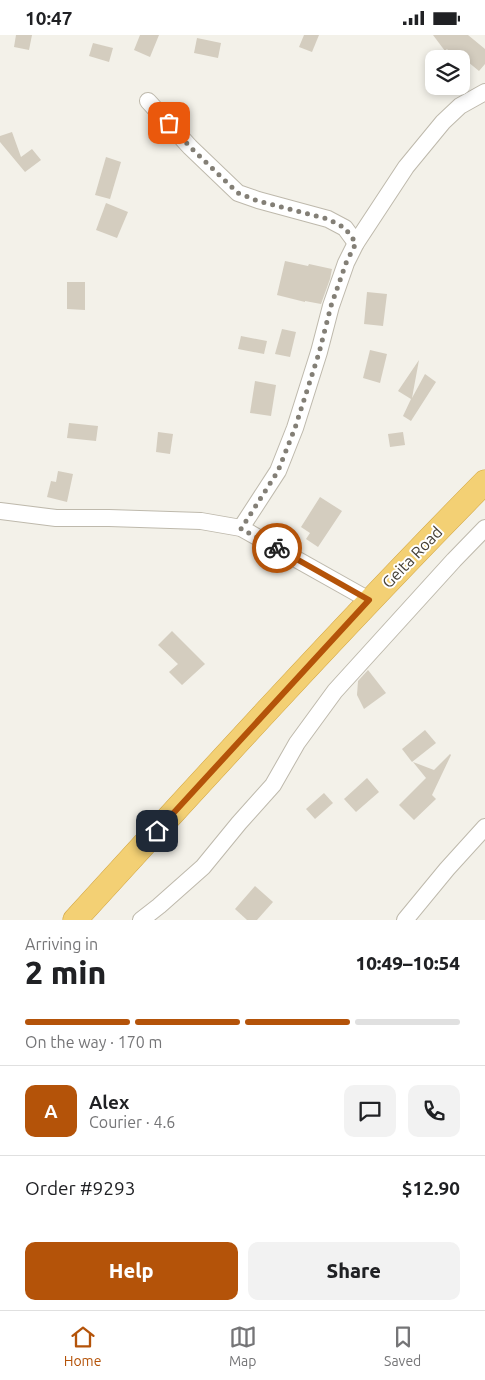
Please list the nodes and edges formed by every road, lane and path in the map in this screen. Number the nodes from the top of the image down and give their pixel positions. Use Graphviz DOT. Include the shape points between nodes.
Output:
graph roads {
  1 [pos="485,92"];
  2 [pos="148,101"];
  3 [pos="356,243"];
  4 [pos="485,482"];
  5 [pos="0,511"];
  6 [pos="485,528"];
  7 [pos="241,529"];
  8 [pos="369,600"];
  9 [pos="485,827"];
  10 [pos="75,920"];
  11 [pos="141,920"];
  12 [pos="405,920"];
  1 -- 3 [label="street" via="460,106 443,121 406,167"];
  2 -- 3 [label="street" via="238,193 328,219 345,228"];
  3 -- 7 [label="street" via="331,306 295,428 278,471"];
  4 -- 8 [label="highway, Geita Road"];
  5 -- 7 [label="street" via="56,518 201,521"];
  6 -- 11 [label="street" via="335,691 297,743 273,785 203,867"];
  7 -- 8 [label="street"];
  8 -- 10 [label="highway, Geita Road"];
  9 -- 12 [label="street"];
}
